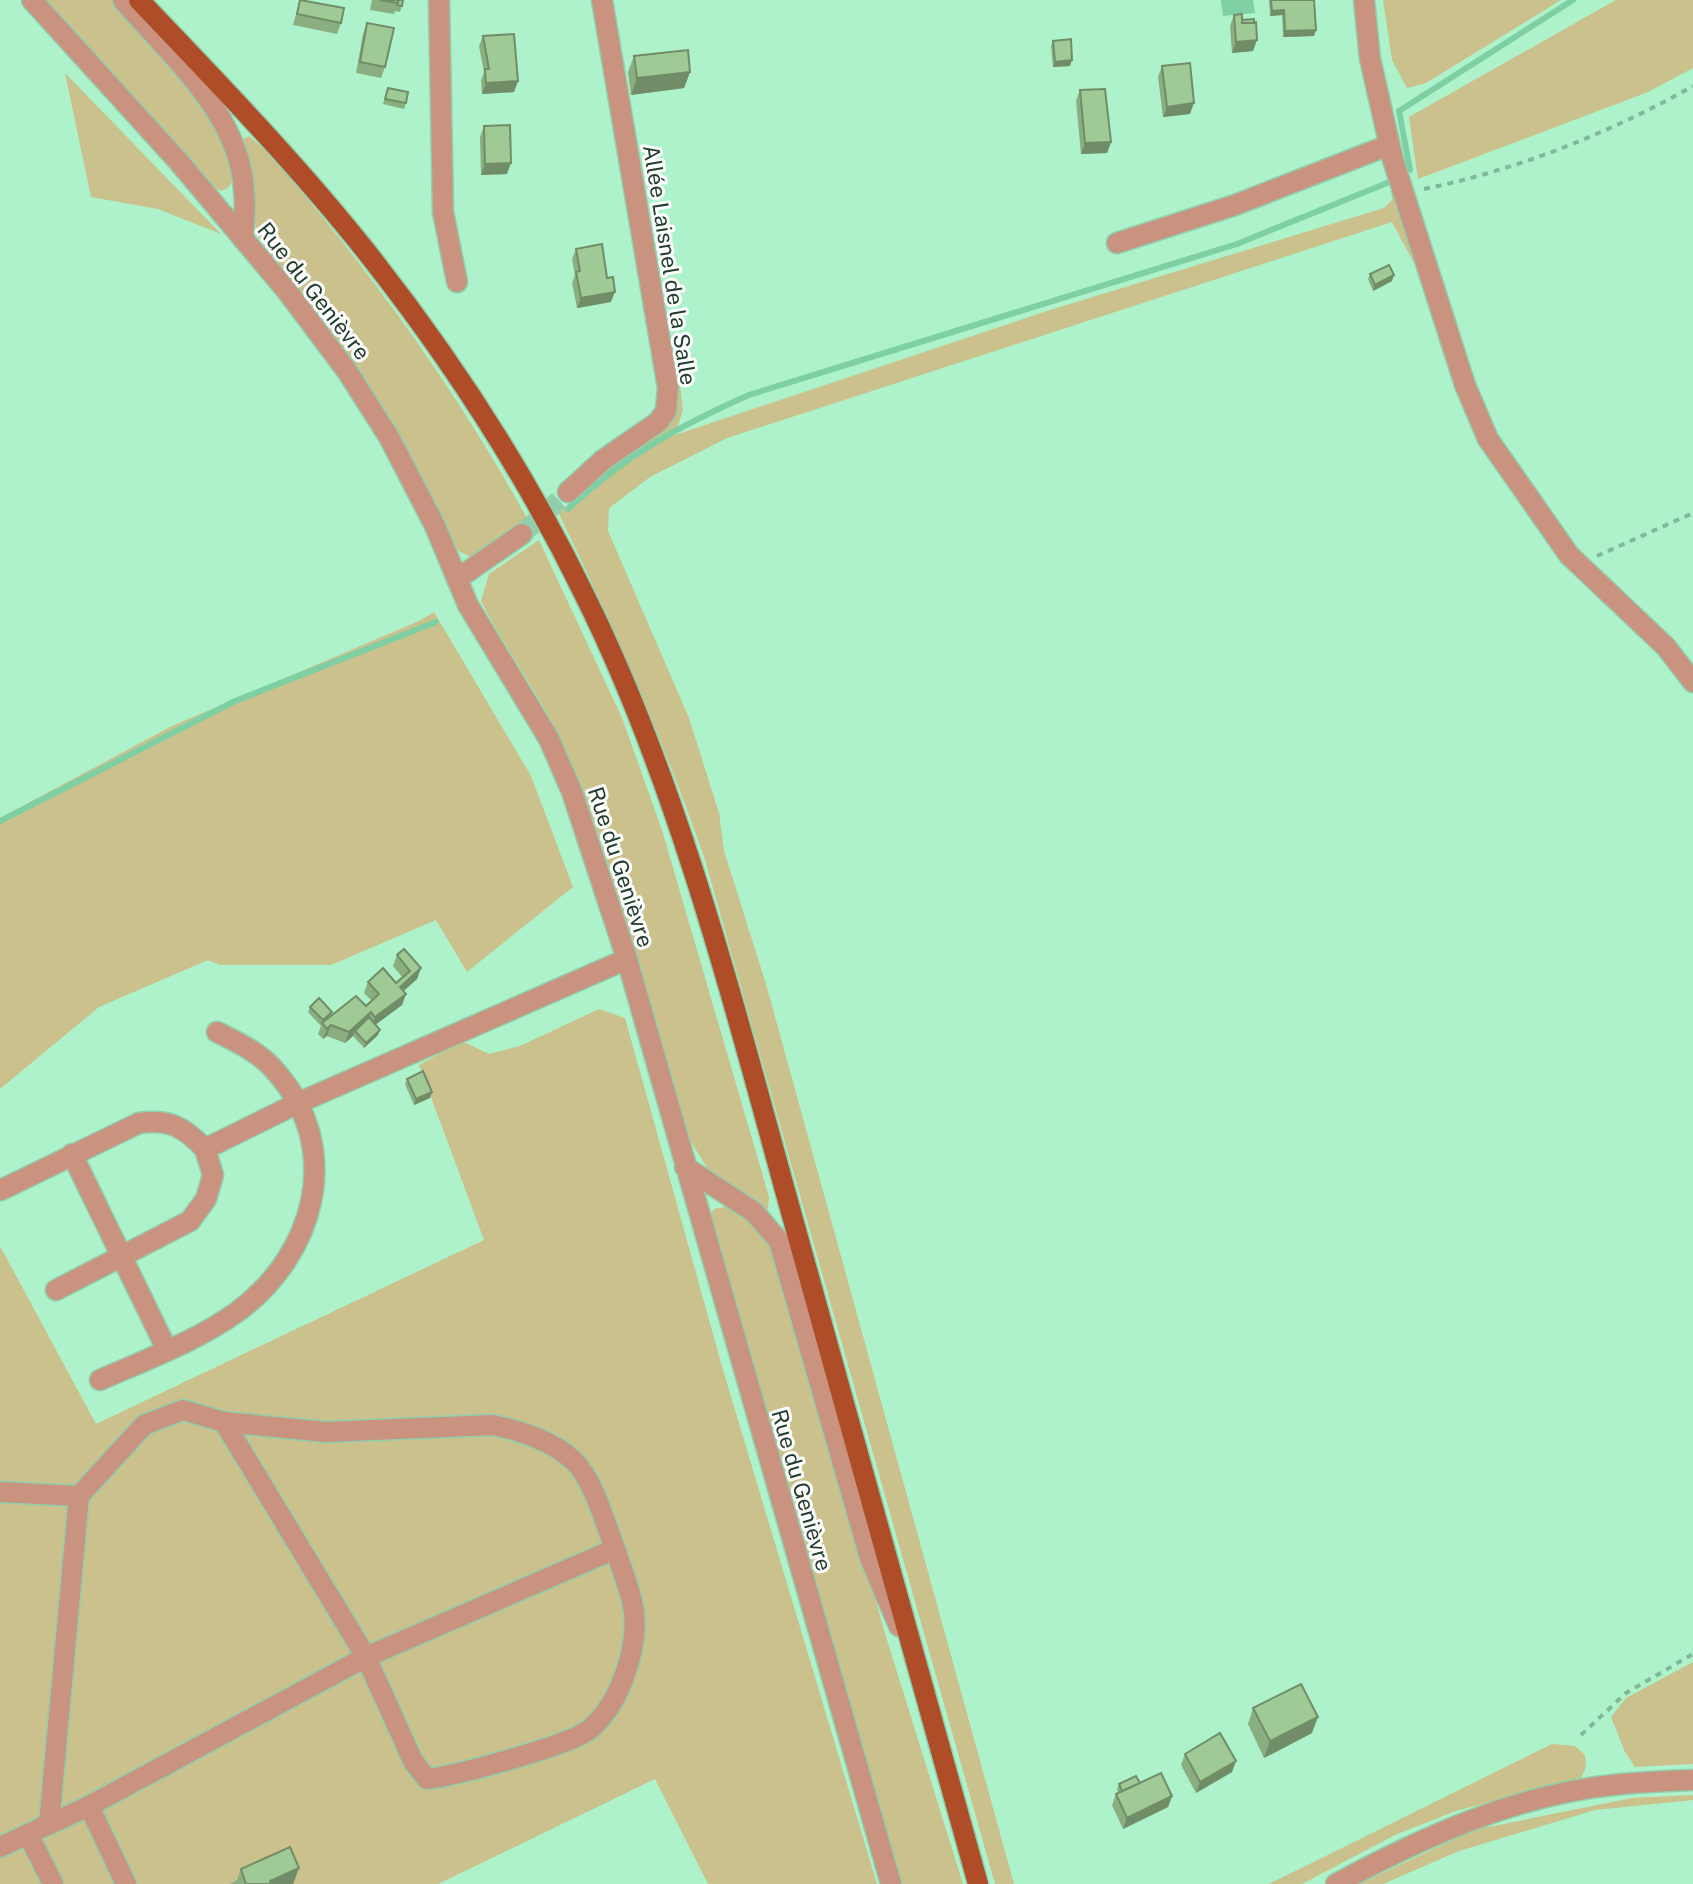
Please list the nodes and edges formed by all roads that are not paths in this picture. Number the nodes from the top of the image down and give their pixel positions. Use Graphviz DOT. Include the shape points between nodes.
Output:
graph roads {
  1 [pos="32,0"];
  2 [pos="123,0"];
  3 [pos="139,0"];
  4 [pos="439,0"];
  5 [pos="602,0"];
  6 [pos="1364,0"];
  7 [pos="1391,153"];
  8 [pos="243,239"];
  9 [pos="1117,243"];
  10 [pos="457,282"];
  11 [pos="568,492"];
  12 [pos="522,534"];
  13 [pos="457,579"];
  14 [pos="1693,682"];
  15 [pos="627,959"];
  16 [pos="217,1032"];
  17 [pos="298,1103"];
  18 [pos="205,1149"];
  19 [pos="72,1154"];
  20 [pos="685,1167"];
  21 [pos="1,1190"];
  22 [pos="122,1256"];
  23 [pos="56,1290"];
  24 [pos="167,1350"];
  25 [pos="100,1380"];
  26 [pos="224,1422"];
  27 [pos="0,1492"];
  28 [pos="79,1496"];
  29 [pos="615,1549"];
  30 [pos="366,1657"];
  31 [pos="916,1664"];
  32 [pos="1693,1780"];
  33 [pos="89,1806"];
  34 [pos="49,1824"];
  35 [pos="28,1834"];
  36 [pos="0,1847"];
  37 [pos="53,1884"];
  38 [pos="126,1884"];
  39 [pos="891,1884"];
  40 [pos="978,1884"];
  41 [pos="1336,1884"];
  1 -- 8 [label="street, Rue du Genièvre"];
  2 -- 8 [label="street" via="228,130 245,188"];
  3 -- 31 [label="main road" via="302,174 367,252 509,457 586,597 653,756 734,1002"];
  4 -- 10 [label="street" via="443,212"];
  5 -- 11 [label="street, Allée Laisnel de la Salle" via="668,388 666,411 658,422"];
  6 -- 7 [label="street" via="1370,59"];
  7 -- 9 [label="street"];
  7 -- 14 [label="street" via="1465,385 1488,439 1580,565 1666,647"];
  8 -- 13 [label="street, Rue du Genièvre" via="347,371 389,437"];
  12 -- 13 [label="street"];
  13 -- 15 [label="street, Rue du Genièvre" via="549,739"];
  15 -- 17 [label="street"];
  15 -- 20 [label="street, Rue du Genièvre"];
  16 -- 17 [label="street" via="253,1050"];
  17 -- 18 [label="street"];
  17 -- 24 [label="street" via="317,1160 304,1228 277,1275 237,1312"];
  18 -- 19 [label="street" via="187,1130 164,1120 139,1123"];
  18 -- 22 [label="street" via="213,1175 206,1199 190,1221"];
  19 -- 21 [label="street"];
  19 -- 22 [label="street"];
  20 -- 31 [label="street" via="754,1212 779,1241 870,1558"];
  20 -- 39 [label="street, Rue du Genièvre"];
  22 -- 23 [label="street"];
  22 -- 24 [label="street"];
  24 -- 25 [label="street"];
  26 -- 28 [label="street" via="183,1410 144,1425"];
  26 -- 29 [label="street" via="326,1432 492,1425 516,1429 576,1463"];
  26 -- 30 [label="street"];
  27 -- 28 [label="street"];
  28 -- 34 [label="street"];
  29 -- 30 [label="street"];
  29 -- 30 [label="street" via="633,1605 631,1662 607,1710 588,1731 459,1775 427,1779 413,1761"];
  30 -- 33 [label="street"];
  31 -- 40 [label="main road"];
  32 -- 41 [label="street" via="1610,1785 1501,1809 1404,1847"];
  33 -- 34 [label="street"];
  33 -- 38 [label="street"];
  34 -- 35 [label="street"];
  35 -- 36 [label="street"];
  35 -- 37 [label="street"];
}
